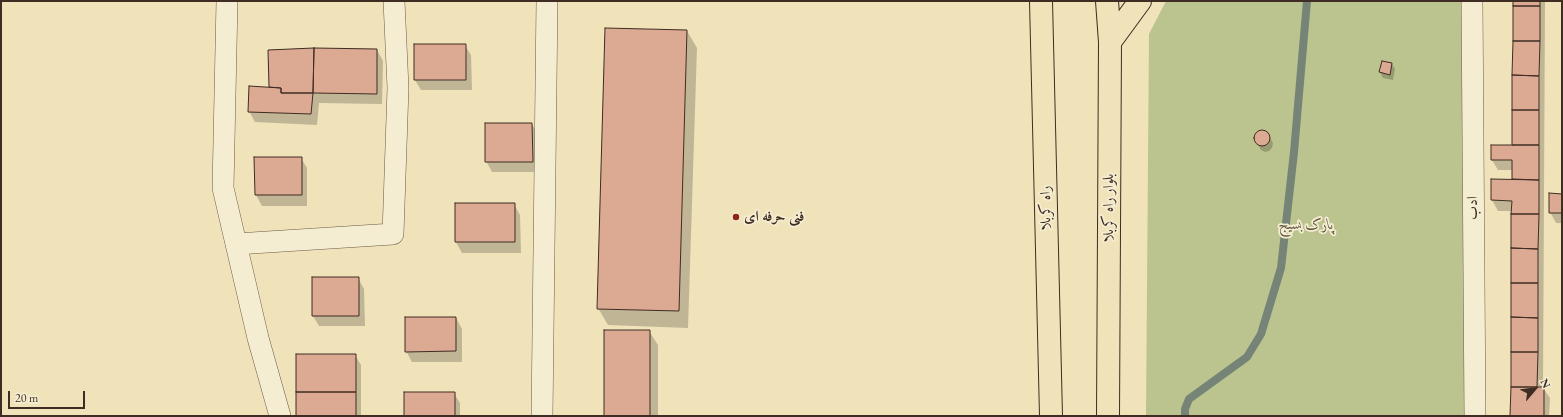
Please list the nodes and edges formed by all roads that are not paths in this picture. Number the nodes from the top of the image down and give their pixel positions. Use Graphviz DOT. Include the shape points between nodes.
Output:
graph roads {
  1 [pos="228,1"];
  2 [pos="394,1"];
  3 [pos="547,1"];
  4 [pos="1041,1"];
  5 [pos="1107,1"];
  6 [pos="1140,1"];
  7 [pos="1472,1"];
  8 [pos="1110,42"];
  9 [pos="236,244"];
  10 [pos="280,416"];
  11 [pos="542,416"];
  12 [pos="1051,416"];
  13 [pos="1108,416"];
  14 [pos="1474,416"];
  1 -- 9 [label="street" via="223,188"];
  2 -- 9 [label="street" via="398,88 393,234"];
  3 -- 11 [label="street"];
  4 -- 12 [label="main road, راه کربلا"];
  5 -- 8 [label="main road, بلوار راه کربلا"];
  6 -- 8 [label="main road"];
  7 -- 14 [label="street, ادب"];
  8 -- 13 [label="main road, بلوار راه کربلا"];
  9 -- 10 [label="street"];
}
